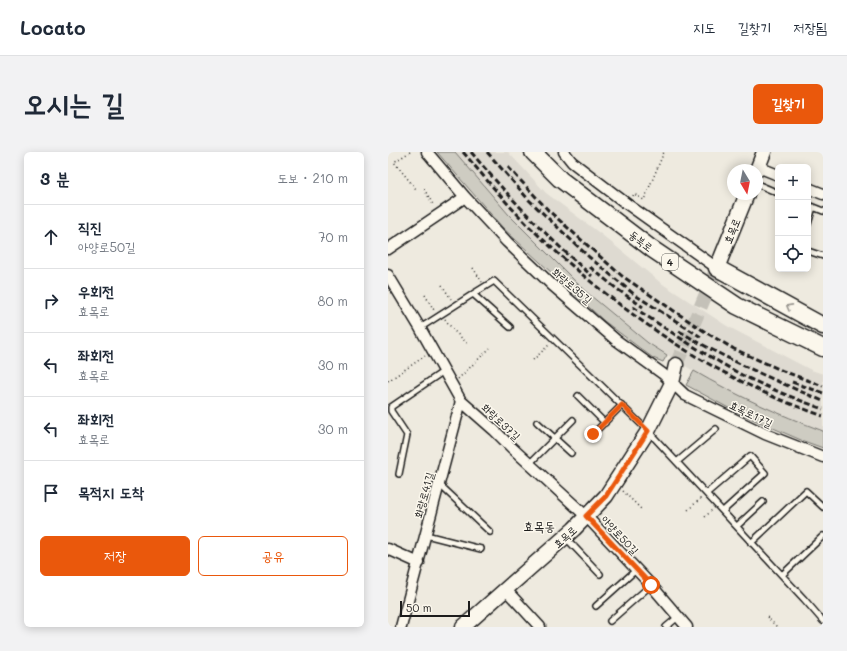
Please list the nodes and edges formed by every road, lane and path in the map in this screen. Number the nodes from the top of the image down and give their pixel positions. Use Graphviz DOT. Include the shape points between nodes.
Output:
graph roads {
  1 [pos="410,152"];
  2 [pos="427,152"];
  3 [pos="533,152"];
  4 [pos="564,152"];
  5 [pos="664,152"];
  6 [pos="764,152"];
  7 [pos="760,164"];
  8 [pos="763,170"];
  9 [pos="775,174"];
  10 [pos="763,187"];
  11 [pos="416,189"];
  12 [pos="424,189"];
  13 [pos="811,189"];
  14 [pos="775,192"];
  15 [pos="823,194"];
  16 [pos="465,197"];
  17 [pos="745,200"];
  18 [pos="627,204"];
  19 [pos="811,206"];
  20 [pos="823,211"];
  21 [pos="440,214"];
  22 [pos="388,249"];
  23 [pos="811,252"];
  24 [pos="823,256"];
  25 [pos="473,268"];
  26 [pos="717,268"];
  27 [pos="388,275"];
  28 [pos="442,285"];
  29 [pos="485,286"];
  30 [pos="472,294"];
  31 [pos="425,296"];
  32 [pos="455,305"];
  33 [pos="440,315"];
  34 [pos="823,326"];
  35 [pos="510,327"];
  36 [pos="420,328"];
  37 [pos="555,339"];
  38 [pos="467,343"];
  39 [pos="490,348"];
  40 [pos="823,348"];
  41 [pos="433,351"];
  42 [pos="533,360"];
  43 [pos="676,365"];
  44 [pos="444,371"];
  45 [pos="388,381"];
  46 [pos="451,383"];
  47 [pos="672,383"];
  48 [pos="578,396"];
  49 [pos="461,401"];
  50 [pos="622,405"];
  51 [pos="573,420"];
  52 [pos="537,422"];
  53 [pos="605,422"];
  54 [pos="716,429"];
  55 [pos="648,431"];
  56 [pos="593,434"];
  57 [pos="555,438"];
  58 [pos="571,452"];
  59 [pos="823,457"];
  60 [pos="678,461"];
  61 [pos="530,464"];
  62 [pos="399,474"];
  63 [pos="439,484"];
  64 [pos="614,484"];
  65 [pos="707,493"];
  66 [pos="763,502"];
  67 [pos="718,505"];
  68 [pos="823,507"];
  69 [pos="641,509"];
  70 [pos="688,510"];
  71 [pos="723,511"];
  72 [pos="586,516"];
  73 [pos="705,517"];
  74 [pos="737,526"];
  75 [pos="490,532"];
  76 [pos="426,535"];
  77 [pos="823,536"];
  78 [pos="565,537"];
  79 [pos="751,543"];
  80 [pos="388,549"];
  81 [pos="481,549"];
  82 [pos="419,563"];
  83 [pos="636,570"];
  84 [pos="600,574"];
  85 [pos="782,575"];
  86 [pos="651,585"];
  87 [pos="506,590"];
  88 [pos="596,606"];
  89 [pos="678,617"];
  90 [pos="768,617"];
  91 [pos="823,621"];
  92 [pos="610,622"];
  93 [pos="401,627"];
  94 [pos="463,627"];
  95 [pos="540,627"];
  96 [pos="666,627"];
  97 [pos="688,627"];
  98 [pos="777,627"];
  1 -- 11 [label="path" via="394,162"];
  2 -- 16 [label="street, 화랑로35길"];
  3 -- 40 [label="main road, 동북로 / 4" via="560,179 652,250 737,306"];
  4 -- 18 [label="street" via="572,162"];
  5 -- 18 [label="path" via="644,200 634,194"];
  6 -- 7 [label="street"];
  8 -- 9 [label="street"];
  10 -- 14 [label="lane"];
  12 -- 21 [label="path"];
  13 -- 15 [label="street"];
  16 -- 21 [label="street"];
  16 -- 47 [label="street, 화랑로35길" via="552,285 616,340"];
  17 -- 26 [label="street, 효목로"];
  18 -- 26 [label="street"];
  19 -- 20 [label="lane"];
  21 -- 22 [label="street"];
  23 -- 24 [label="lane"];
  25 -- 29 [label="path"];
  34 -- 26 [label="main road, one-way"];
  27 -- 36 [label="street, 화랑로37길"];
  28 -- 32 [label="path"];
  29 -- 30 [label="lane"];
  29 -- 37 [label="lane" via="494,281"];
  30 -- 32 [label="lane"];
  30 -- 35 [label="lane"];
  31 -- 33 [label="path"];
  32 -- 33 [label="lane"];
  33 -- 36 [label="lane"];
  33 -- 38 [label="path"];
  36 -- 41 [label="street, 화랑로37길"];
  37 -- 42 [label="path"];
  37 -- 50 [label="lane"];
  39 -- 46 [label="path"];
  41 -- 44 [label="street, 화랑로37길"];
  41 -- 45 [label="path"];
  43 -- 47 [label="street, 효목로"];
  44 -- 46 [label="street, 화랑로37길"];
  44 -- 62 [label="lane" via="391,407 391,412 408,435"];
  46 -- 49 [label="street, 화랑로37길"];
  47 -- 55 [label="street, 효목로"];
  47 -- 59 [label="street, 효목로17길" via="685,395 765,434"];
  48 -- 53 [label="lane"];
  49 -- 61 [label="street, 화랑로37길"];
  49 -- 63 [label="street, 화랑로41길"];
  50 -- 53 [label="lane"];
  50 -- 55 [label="lane"];
  51 -- 57 [label="lane"];
  52 -- 57 [label="lane"];
  53 -- 56 [label="lane"];
  54 -- 60 [label="lane"];
  55 -- 60 [label="lane"];
  55 -- 64 [label="street, 효목로"];
  57 -- 58 [label="lane"];
  57 -- 61 [label="lane"];
  60 -- 65 [label="lane"];
  61 -- 72 [label="street, 화랑로37길"];
  63 -- 75 [label="lane"];
  63 -- 76 [label="street, 화랑로41길"];
  64 -- 69 [label="path"];
  64 -- 72 [label="street, 효목로"];
  65 -- 67 [label="lane"];
  65 -- 70 [label="path"];
  65 -- 71 [label="lane" via="750,456 765,472"];
  66 -- 74 [label="lane"];
  67 -- 71 [label="lane"];
  67 -- 73 [label="path"];
  68 -- 79 [label="lane" via="806,491"];
  71 -- 74 [label="lane"];
  72 -- 78 [label="street, 효목로"];
  72 -- 83 [label="street, 아양로50길"];
  74 -- 79 [label="lane"];
  76 -- 81 [label="lane"];
  76 -- 82 [label="street, 화랑로41길"];
  77 -- 85 [label="lane"];
  78 -- 84 [label="lane"];
  78 -- 87 [label="street, 효목로"];
  79 -- 85 [label="lane"];
  80 -- 82 [label="street"];
  82 -- 93 [label="street, 화랑로41길"];
  83 -- 86 [label="street, 아양로50길"];
  83 -- 88 [label="lane, 아양로50길"];
  85 -- 91 [label="lane"];
  86 -- 89 [label="street, 아양로50길"];
  86 -- 92 [label="lane"];
  87 -- 94 [label="street, 효목로"];
  87 -- 95 [label="street"];
  89 -- 96 [label="lane"];
  89 -- 97 [label="street, 아양로50길"];
  90 -- 98 [label="path"];
}
